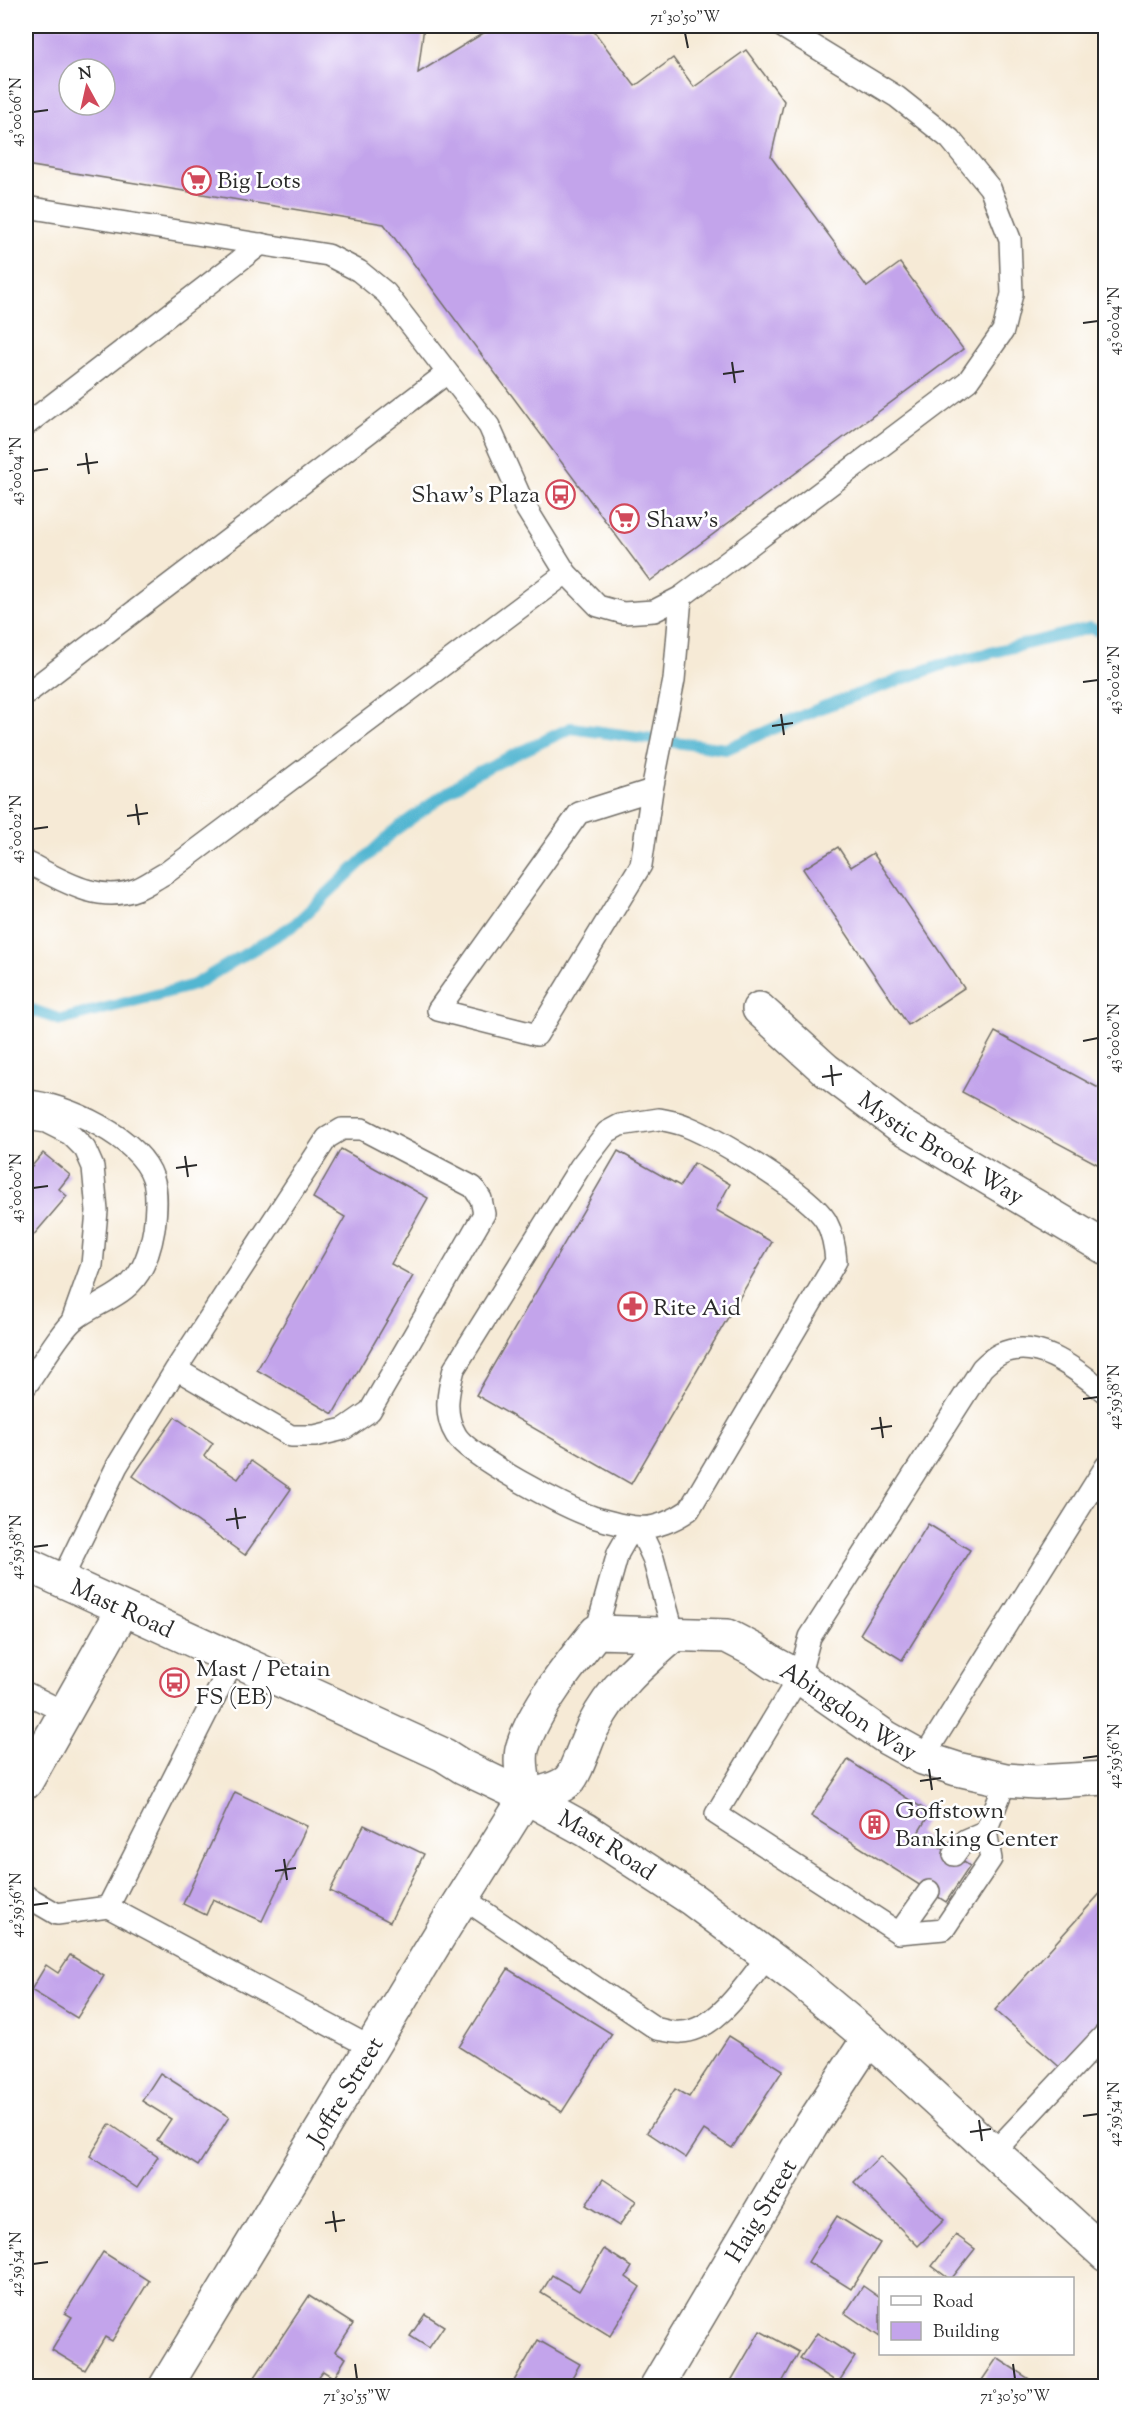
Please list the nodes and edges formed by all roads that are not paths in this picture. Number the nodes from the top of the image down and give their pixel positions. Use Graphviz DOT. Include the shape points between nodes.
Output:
graph roads {
  1 [pos="781,26"];
  2 [pos="26,207"];
  3 [pos="261,244"];
  4 [pos="447,373"];
  5 [pos="26,425"];
  6 [pos="566,573"];
  7 [pos="681,597"];
  8 [pos="26,694"];
  9 [pos="652,790"];
  10 [pos="26,862"];
  11 [pos="759,1009"];
  12 [pos="26,1101"];
  13 [pos="26,1119"];
  14 [pos="1106,1248"];
  15 [pos="72,1321"];
  16 [pos="176,1369"];
  17 [pos="26,1386"];
  18 [pos="1106,1393"];
  19 [pos="1106,1466"];
  20 [pos="639,1528"];
  21 [pos="26,1564"];
  22 [pos="62,1581"];
  23 [pos="123,1610"];
  24 [pos="596,1632"];
  25 [pos="674,1635"];
  26 [pos="234,1659"];
  27 [pos="799,1677"];
  28 [pos="26,1693"];
  29 [pos="66,1713"];
  30 [pos="922,1758"];
  31 [pos="28,1772"];
  32 [pos="1106,1778"];
  33 [pos="1006,1779"];
  34 [pos="526,1797"];
  35 [pos="986,1831"];
  36 [pos="954,1855"];
  37 [pos="928,1891"];
  38 [pos="26,1896"];
  39 [pos="463,1898"];
  40 [pos="108,1907"];
  41 [pos="899,1933"];
  42 [pos="768,1956"];
  43 [pos="1106,2033"];
  44 [pos="869,2038"];
  45 [pos="372,2048"];
  46 [pos="993,2152"];
  47 [pos="1106,2255"];
  48 [pos="166,2386"];
  49 [pos="657,2386"];
  1 -- 7 [label="lane" via="897,97 950,139 990,188 1010,239 1012,294 1003,332 968,381"];
  2 -- 3 [label="lane"];
  3 -- 4 [label="lane" via="328,255 359,271 386,294"];
  3 -- 5 [label="lane"];
  4 -- 6 [label="lane" via="489,426 524,505"];
  4 -- 8 [label="lane"];
  6 -- 7 [label="lane" via="598,606 623,613 654,611"];
  6 -- 10 [label="lane" via="166,873 136,890 108,896 78,887"];
  7 -- 9 [label="lane" via="674,680"];
  9 -- 9 [label="lane" via="641,864 537,1035 438,1010 579,813"];
  11 -- 14 [label="street, Mystic Brook Way" via="826,1070 898,1125"];
  12 -- 15 [label="lane" via="49,1103 104,1129 143,1160 153,1178 155,1219 145,1262 131,1283"];
  13 -- 15 [label="lane" via="46,1122 70,1134 85,1149 93,1167 97,1211 94,1256"];
  15 -- 17 [label="lane"];
  16 -- 16 [label="lane" via="327,1138 342,1129 362,1129 473,1187 481,1199 484,1215 370,1411 344,1429 291,1437"];
  16 -- 22 [label="lane" via="117,1466"];
  18 -- 27 [label="lane" via="1039,1350 1000,1354 981,1368 810,1637"];
  19 -- 30 [label="lane"];
  20 -- 20 [label="lane" via="669,1521 689,1510 836,1261 831,1232 806,1199 725,1146 684,1125 659,1119 620,1125 607,1132 580,1167 454,1369 447,1396 450,1423 466,1449 593,1517"];
  20 -- 24 [label="lane" via="618,1553"];
  20 -- 25 [label="lane" via="653,1558"];
  21 -- 22 [label="street, Mast Road"];
  22 -- 23 [label="street, Mast Road"];
  23 -- 26 [label="street, Mast Road"];
  23 -- 29 [label="street"];
  24 -- 25 [label="street, Abingdon Way"];
  24 -- 34 [label="street" via="536,1717 522,1747"];
  25 -- 27 [label="street, Abingdon Way" via="727,1636"];
  25 -- 34 [label="street" via="630,1674 608,1700 570,1779"];
  26 -- 34 [label="street, Mast Road"];
  26 -- 40 [label="lane"];
  27 -- 30 [label="street, Abingdon Way"];
  27 -- 41 [label="lane" via="716,1814"];
  28 -- 29 [label="lane"];
  29 -- 31 [label="street"];
  30 -- 33 [label="street, Abingdon Way"];
  32 -- 33 [label="street, Abingdon Way" via="1035,1782"];
  33 -- 35 [label="lane"];
  34 -- 39 [label="street, Joffre Street"];
  34 -- 42 [label="street, Mast Road" via="586,1830"];
  35 -- 36 [label="lane" via="965,1840"];
  35 -- 41 [label="lane" via="991,1859 944,1929"];
  37 -- 41 [label="lane"];
  38 -- 40 [label="lane" via="57,1914"];
  39 -- 42 [label="lane" via="657,2029 682,2032 708,2023 733,2000"];
  39 -- 45 [label="street, Joffre Street"];
  40 -- 45 [label="lane"];
  42 -- 44 [label="street, Mast Road"];
  43 -- 46 [label="lane"];
  44 -- 46 [label="street, Mast Road"];
  44 -- 49 [label="street, Haig Street" via="811,2126"];
  45 -- 48 [label="street, Joffre Street"];
  46 -- 47 [label="street, Mast Road"];
}
